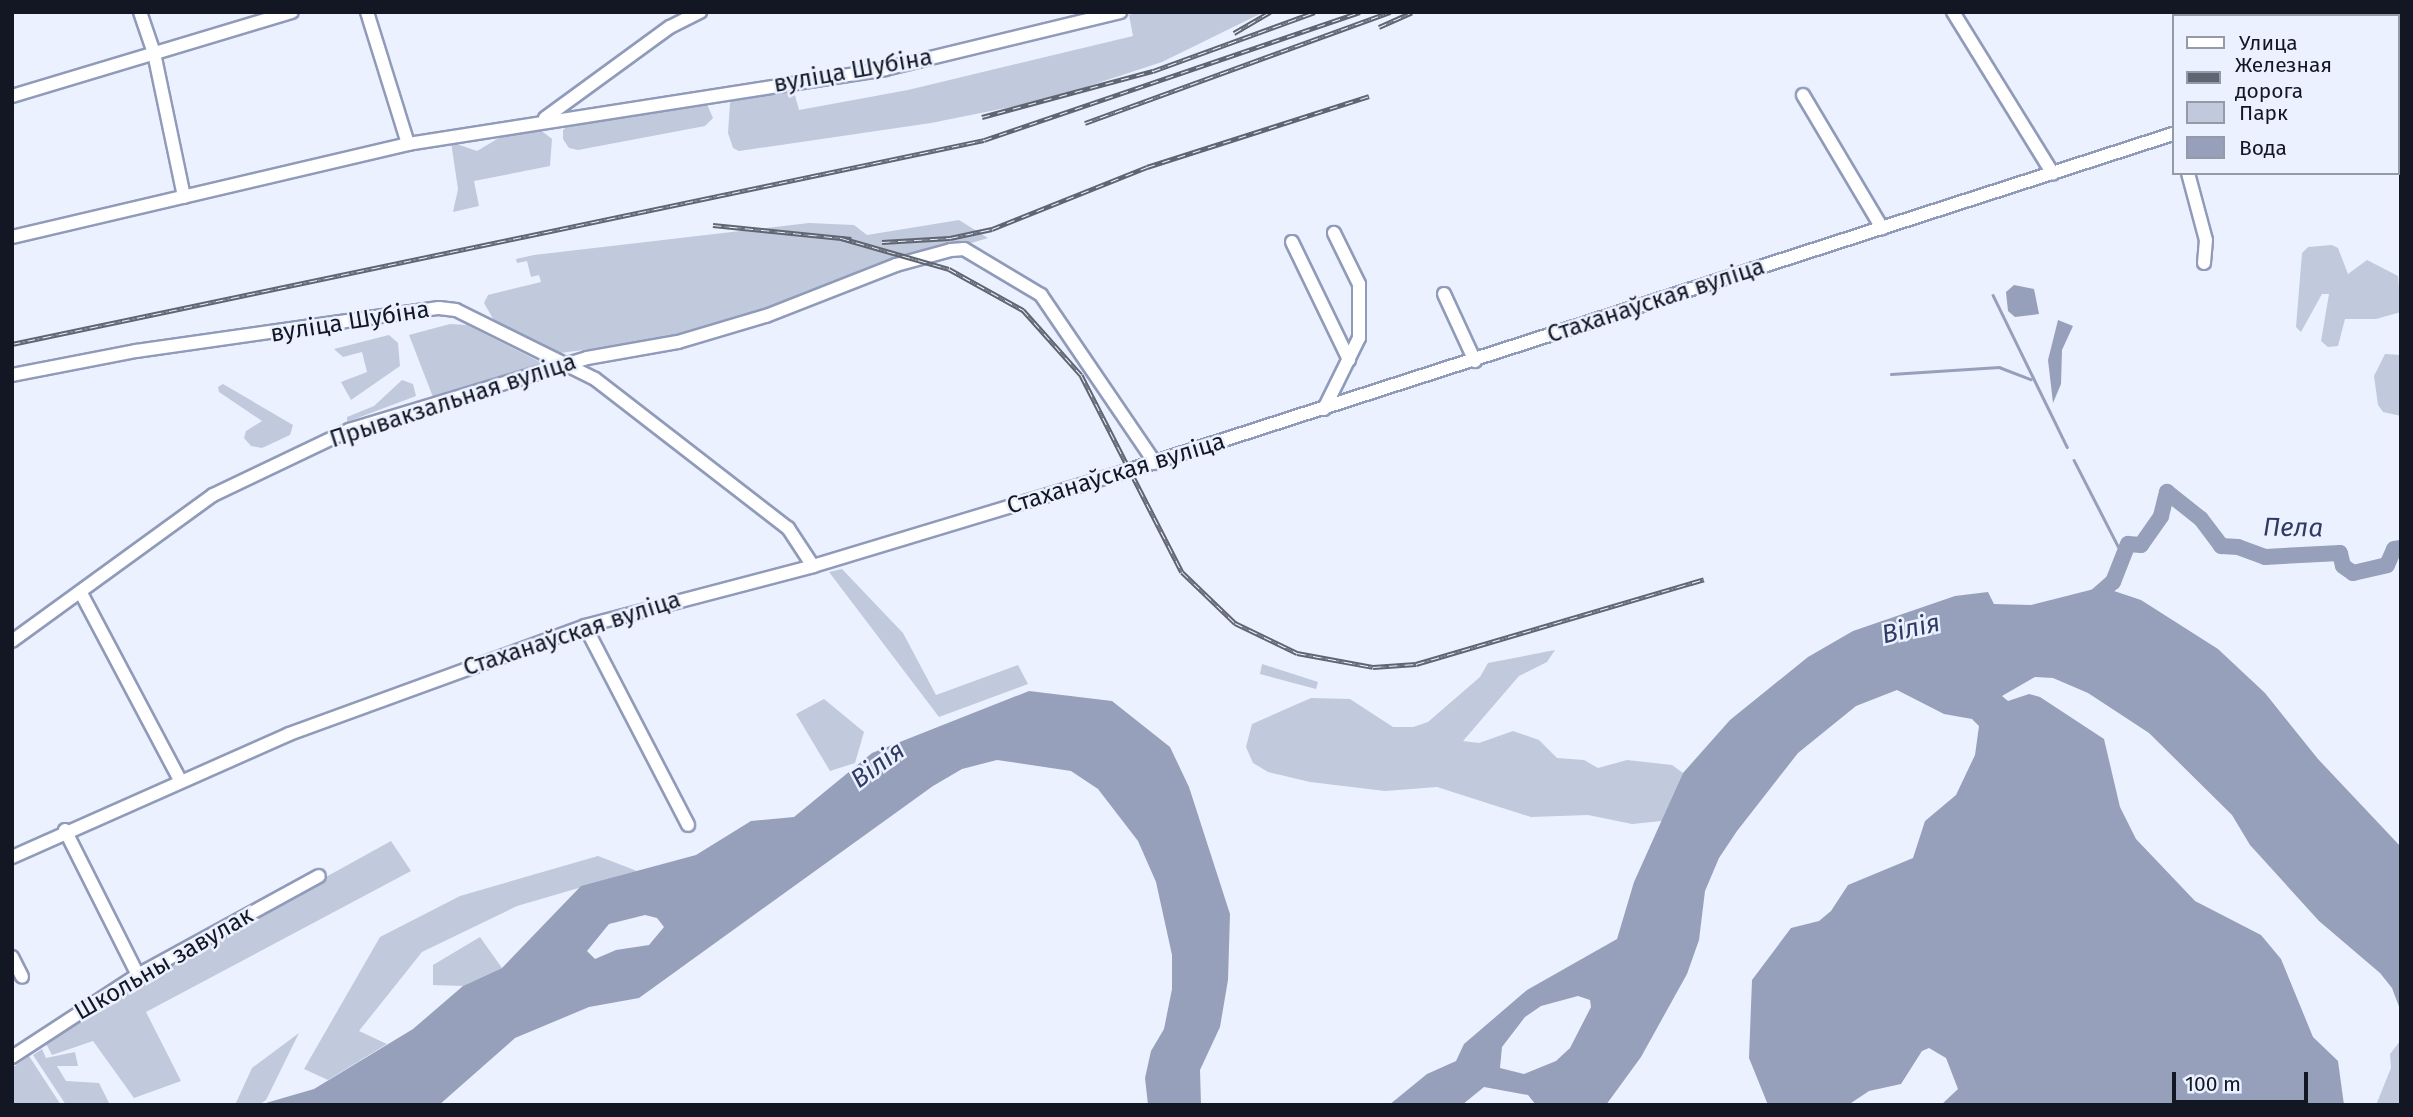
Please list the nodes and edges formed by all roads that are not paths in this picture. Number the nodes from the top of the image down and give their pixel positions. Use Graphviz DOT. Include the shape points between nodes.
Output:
graph roads {
  1 [pos="140,12"];
  2 [pos="292,12"];
  3 [pos="367,12"];
  4 [pos="700,12"];
  5 [pos="1120,12"];
  6 [pos="1953,12"];
  7 [pos="154,53"];
  8 [pos="1803,95"];
  9 [pos="12,96"];
  10 [pos="542,120"];
  11 [pos="2172,134"];
  12 [pos="408,144"];
  13 [pos="2053,174"];
  14 [pos="2189,175"];
  15 [pos="184,197"];
  16 [pos="1882,228"];
  17 [pos="1334,233"];
  18 [pos="12,237"];
  19 [pos="1292,242"];
  20 [pos="2204,263"];
  21 [pos="1444,294"];
  22 [pos="1349,360"];
  23 [pos="1475,361"];
  24 [pos="568,364"];
  25 [pos="12,375"];
  26 [pos="1324,409"];
  27 [pos="1155,463"];
  28 [pos="813,566"];
  29 [pos="81,593"];
  30 [pos="584,626"];
  31 [pos="12,641"];
  32 [pos="180,780"];
  33 [pos="688,825"];
  34 [pos="65,831"];
  35 [pos="12,857"];
  36 [pos="319,876"];
  37 [pos="12,957"];
  38 [pos="138,975"];
  39 [pos="22,977"];
  40 [pos="12,1057"];
  1 -- 7 [label="street"];
  2 -- 7 [label="street"];
  3 -- 12 [label="street"];
  4 -- 10 [label="street, вуліца Шубіна" via="670,27"];
  5 -- 10 [label="street, вуліца Шубіна" via="885,69"];
  6 -- 13 [label="street"];
  7 -- 9 [label="street"];
  7 -- 15 [label="street"];
  8 -- 16 [label="street"];
  10 -- 12 [label="street, вуліца Шубіна"];
  11 -- 13 [label="street, Стаханаўская вуліца"];
  12 -- 15 [label="street, вуліца Шубіна"];
  13 -- 16 [label="street, Стаханаўская вуліца"];
  14 -- 20 [label="street" via="2206,240"];
  15 -- 18 [label="street, вуліца Шубіна"];
  16 -- 23 [label="street, Стаханаўская вуліца"];
  17 -- 22 [label="street" via="1359,284 1360,338"];
  19 -- 22 [label="street"];
  21 -- 23 [label="street"];
  22 -- 26 [label="street"];
  23 -- 26 [label="street, Стаханаўская вуліца"];
  24 -- 25 [label="street, вуліца Шубіна" via="471,315 439,308 102,356"];
  24 -- 27 [label="street, Прывакзальная вуліца" via="678,342 765,316 896,265 964,249 1041,295"];
  24 -- 28 [label="street, вуліца Шубіна" via="595,379 788,528"];
  24 -- 29 [label="street, Прывакзальная вуліца" via="349,429 245,477 213,495"];
  26 -- 27 [label="street, Стаханаўская вуліца"];
  27 -- 28 [label="street, Стаханаўская вуліца"];
  28 -- 30 [label="street, Стаханаўская вуліца"];
  29 -- 31 [label="street, Прывакзальная вуліца"];
  29 -- 32 [label="street"];
  30 -- 32 [label="street, Стаханаўская вуліца" via="289,734"];
  30 -- 33 [label="street"];
  32 -- 34 [label="street, Стаханаўская вуліца"];
  34 -- 35 [label="street, Стаханаўская вуліца"];
  34 -- 38 [label="street"];
  36 -- 38 [label="street, Школьны завулак"];
  37 -- 39 [label="street"];
  38 -- 40 [label="street, Школьны завулак"];
}
